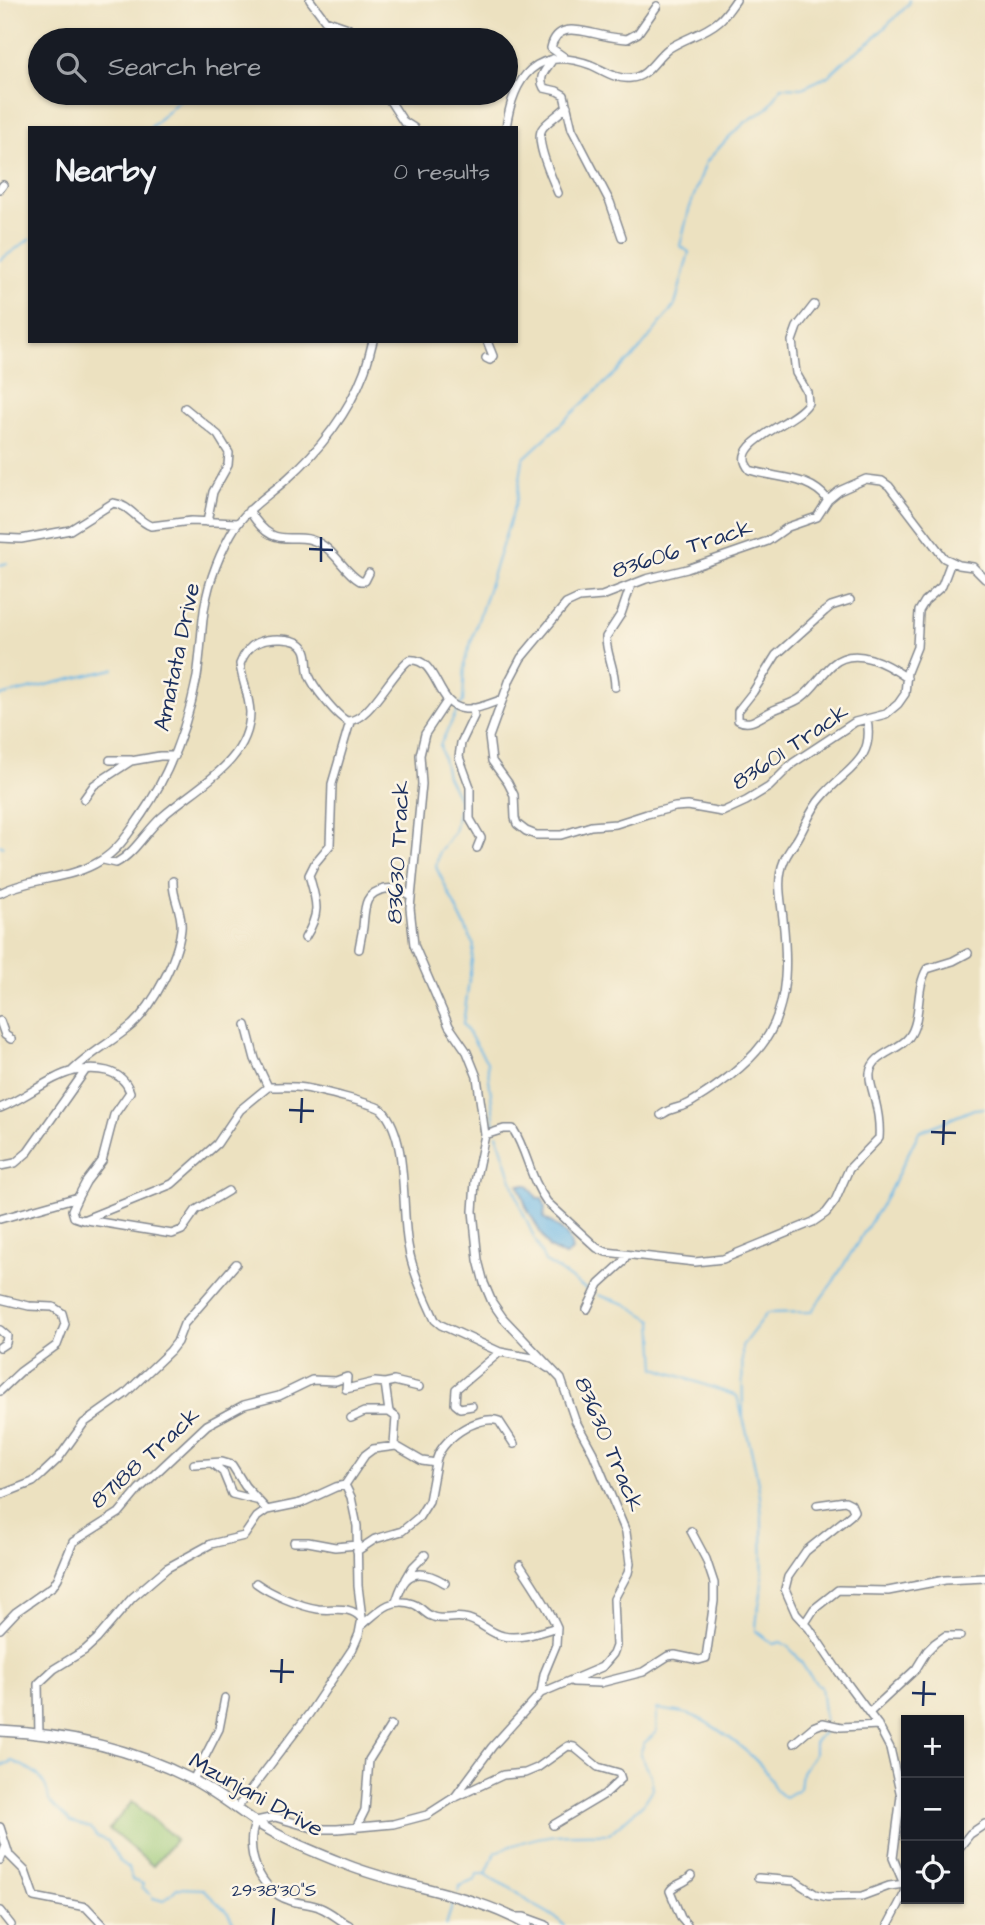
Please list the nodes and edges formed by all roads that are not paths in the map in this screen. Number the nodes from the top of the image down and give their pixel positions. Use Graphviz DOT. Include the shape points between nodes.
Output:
graph roads {
  1 [pos="310,0"];
  2 [pos="736,0"];
  3 [pos="657,6"];
  4 [pos="348,28"];
  5 [pos="554,58"];
  6 [pos="564,58"];
  7 [pos="518,84"];
  8 [pos="392,105"];
  9 [pos="510,105"];
  10 [pos="567,106"];
  11 [pos="406,126"];
  12 [pos="506,126"];
  13 [pos="558,193"];
  14 [pos="622,237"];
  15 [pos="814,306"];
  16 [pos="372,343"];
  17 [pos="487,343"];
  18 [pos="486,358"];
  19 [pos="185,408"];
  20 [pos="828,500"];
  21 [pos="249,510"];
  22 [pos="207,522"];
  23 [pos="238,523"];
  24 [pos="0,538"];
  25 [pos="951,562"];
  26 [pos="369,573"];
  27 [pos="985,579"];
  28 [pos="631,584"];
  29 [pos="849,600"];
  30 [pos="907,678"];
  31 [pos="615,687"];
  32 [pos="503,699"];
  33 [pos="447,701"];
  34 [pos="473,708"];
  35 [pos="867,720"];
  36 [pos="350,722"];
  37 [pos="175,756"];
  38 [pos="110,760"];
  39 [pos="135,760"];
  40 [pos="84,799"];
  41 [pos="477,848"];
  42 [pos="103,860"];
  43 [pos="173,881"];
  44 [pos="0,893"];
  45 [pos="411,896"];
  46 [pos="305,938"];
  47 [pos="359,949"];
  48 [pos="968,953"];
  49 [pos="0,1021"];
  50 [pos="246,1025"];
  51 [pos="11,1039"];
  52 [pos="85,1071"];
  53 [pos="71,1072"];
  54 [pos="268,1087"];
  55 [pos="0,1108"];
  56 [pos="661,1115"];
  57 [pos="485,1135"];
  58 [pos="0,1166"];
  59 [pos="228,1191"];
  60 [pos="78,1197"];
  61 [pos="0,1219"];
  62 [pos="87,1220"];
  63 [pos="626,1256"];
  64 [pos="236,1264"];
  65 [pos="0,1299"];
  66 [pos="587,1309"];
  67 [pos="0,1330"];
  68 [pos="0,1347"];
  69 [pos="500,1352"];
  70 [pos="558,1374"];
  71 [pos="385,1383"];
  72 [pos="419,1387"];
  73 [pos="0,1391"];
  74 [pos="472,1406"];
  75 [pos="389,1412"];
  76 [pos="351,1418"];
  77 [pos="514,1444"];
  78 [pos="394,1446"];
  79 [pos="213,1463"];
  80 [pos="194,1464"];
  81 [pos="436,1464"];
  82 [pos="345,1485"];
  83 [pos="0,1495"];
  84 [pos="257,1501"];
  85 [pos="817,1505"];
  86 [pos="267,1510"];
  87 [pos="691,1531"];
  88 [pos="294,1542"];
  89 [pos="357,1548"];
  90 [pos="425,1555"];
  91 [pos="520,1565"];
  92 [pos="985,1578"];
  93 [pos="406,1580"];
  94 [pos="256,1583"];
  95 [pos="445,1583"];
  96 [pos="396,1602"];
  97 [pos="361,1622"];
  98 [pos="805,1623"];
  99 [pos="557,1628"];
  100 [pos="0,1629"];
  101 [pos="960,1636"];
  102 [pos="569,1682"];
  103 [pos="541,1693"];
  104 [pos="225,1698"];
  105 [pos="870,1713"];
  106 [pos="391,1725"];
  107 [pos="878,1725"];
  108 [pos="0,1731"];
  109 [pos="39,1735"];
  110 [pos="794,1743"];
  111 [pos="193,1780"];
  112 [pos="455,1797"];
  113 [pos="237,1808"];
  114 [pos="256,1821"];
  115 [pos="985,1824"];
  116 [pos="553,1825"];
  117 [pos="0,1827"];
  118 [pos="356,1828"];
  119 [pos="964,1842"];
  120 [pos="6,1845"];
  121 [pos="0,1860"];
  122 [pos="691,1876"];
  123 [pos="758,1878"];
  124 [pos="901,1879"];
  125 [pos="901,1887"];
  126 [pos="901,1901"];
  127 [pos="0,1911"];
  128 [pos="516,1917"];
  129 [pos="11,1925"];
  130 [pos="103,1925"];
  131 [pos="349,1925"];
  132 [pos="527,1925"];
  133 [pos="546,1925"];
  134 [pos="687,1925"];
  135 [pos="887,1925"];
  1 -- 4 [label="street" via="326,20"];
  2 -- 6 [label="street" via="718,22 667,50 640,76 618,78"];
  3 -- 6 [label="street" via="638,33 627,39 562,30 551,48"];
  5 -- 6 [label="street"];
  5 -- 7 [label="street" via="538,65"];
  5 -- 10 [label="street" via="541,83 564,95"];
  8 -- 11 [label="street"];
  9 -- 12 [label="street"];
  10 -- 13 [label="street" via="540,134"];
  10 -- 14 [label="street" via="572,129 610,202"];
  15 -- 20 [label="street" via="792,341 796,373 808,403 797,416 750,445 745,460 750,470 810,483"];
  16 -- 21 [label="street, Amatata Drive" via="358,386 325,440"];
  17 -- 18 [label="street" via="493,356"];
  19 -- 22 [label="street" via="218,435 229,453"];
  20 -- 25 [label="street, 83606 Track" via="866,479 882,481"];
  20 -- 28 [label="street, 83606 Track" via="817,517 788,527 768,541"];
  21 -- 23 [label="street, Amatata Drive"];
  21 -- 26 [label="street" via="267,534 322,544 358,580 365,581"];
  22 -- 23 [label="street"];
  22 -- 24 [label="street" via="149,526 113,503 70,530"];
  23 -- 37 [label="street, Amatata Drive" via="208,591 197,675"];
  25 -- 27 [label="street" via="973,567"];
  25 -- 30 [label="street, 83601 Track" via="942,586 919,611 917,648"];
  28 -- 31 [label="street" via="621,614 606,637"];
  28 -- 32 [label="street, 83606 Track" via="566,604 521,658"];
  29 -- 30 [label="street" via="825,611 776,655 738,711 738,720 752,721 796,702 843,659 869,658"];
  30 -- 35 [label="street, 83601 Track" via="905,694 891,711"];
  32 -- 34 [label="street"];
  32 -- 35 [label="street, 83601 Track" via="489,737 490,754 512,788 516,821 541,836 616,824 676,807 727,811 769,787 793,762 829,738"];
  33 -- 34 [label="street"];
  33 -- 36 [label="street" via="428,667 409,660 364,713"];
  33 -- 45 [label="street, 83630 Track" via="422,743"];
  34 -- 41 [label="street" via="459,757 470,787 470,819 481,838"];
  35 -- 56 [label="street" via="870,738 865,752 823,795 783,863 779,880 785,982 771,1031 736,1072 691,1103"];
  36 -- 42 [label="street" via="315,686 300,643 258,642 240,664 250,711 238,750 218,773 162,817 126,856 116,863"];
  36 -- 46 [label="street" via="332,784 330,845 309,874 318,904"];
  37 -- 39 [label="street"];
  37 -- 42 [label="street, Amatata Drive" via="156,795"];
  38 -- 39 [label="street"];
  39 -- 40 [label="street" via="94,785"];
  42 -- 44 [label="street, Amatata Drive" via="78,872 27,882"];
  43 -- 53 [label="street" via="181,929 156,995 134,1023"];
  45 -- 47 [label="street" via="391,888 368,898"];
  45 -- 57 [label="street, 83630 Track" via="414,945 449,1026 472,1061"];
  48 -- 63 [label="street" via="927,969 910,1037 872,1067 880,1134 849,1169 839,1196 826,1213 723,1259 695,1262"];
  49 -- 51 [label="street"];
  50 -- 54 [label="street"];
  52 -- 53 [label="street"];
  52 -- 58 [label="street" via="28,1152"];
  52 -- 60 [label="street" via="115,1073 130,1091 114,1115 103,1161"];
  53 -- 55 [label="street"];
  54 -- 62 [label="street" via="233,1117 217,1144 177,1180"];
  54 -- 69 [label="street" via="305,1088 364,1101 382,1110 394,1131 405,1194 407,1244 435,1320"];
  57 -- 63 [label="street" via="513,1129 547,1202 597,1248"];
  57 -- 70 [label="street, 83630 Track" via="473,1211 484,1283 503,1318"];
  59 -- 62 [label="street" via="196,1210 183,1230 173,1234"];
  60 -- 61 [label="street"];
  60 -- 62 [label="street" via="73,1215"];
  63 -- 66 [label="street" via="599,1284"];
  64 -- 83 [label="street" via="184,1324 170,1351 125,1394 84,1423 58,1459 33,1482"];
  65 -- 73 [label="street" via="53,1307 60,1310 65,1324 57,1345"];
  67 -- 68 [label="street" via="7,1336"];
  69 -- 70 [label="street" via="529,1357"];
  69 -- 74 [label="street" via="456,1389 455,1404"];
  70 -- 102 [label="street, 83630 Track" via="626,1532 630,1564 614,1599 613,1654 602,1667"];
  71 -- 72 [label="street"];
  71 -- 75 [label="street"];
  71 -- 100 [label="street, 87188 Track" via="346,1389 347,1377 312,1380 279,1396 244,1405 206,1425 119,1513 73,1542 52,1586"];
  75 -- 76 [label="street" via="364,1412"];
  75 -- 78 [label="street" via="396,1417"];
  77 -- 81 [label="street" via="499,1421 485,1420 449,1438"];
  78 -- 81 [label="street"];
  78 -- 82 [label="street" via="368,1451"];
  79 -- 80 [label="street"];
  79 -- 84 [label="street" via="223,1472 232,1494"];
  79 -- 84 [label="street" via="232,1465"];
  81 -- 89 [label="street" via="429,1501 419,1517 402,1531"];
  82 -- 86 [label="street" via="301,1503"];
  82 -- 89 [label="street" via="355,1513"];
  84 -- 86 [label="street"];
  85 -- 98 [label="street" via="845,1501 854,1511 806,1551 786,1580 790,1604"];
  86 -- 109 [label="street" via="244,1535 173,1563 132,1598 97,1639 42,1680 37,1689"];
  87 -- 102 [label="street" via="714,1583 706,1658 675,1655 643,1672 611,1681"];
  88 -- 89 [label="street"];
  89 -- 97 [label="street"];
  90 -- 93 [label="street"];
  91 -- 99 [label="street"];
  92 -- 98 [label="street" via="888,1591 838,1590 814,1609"];
  93 -- 95 [label="street" via="426,1574"];
  93 -- 96 [label="street"];
  94 -- 97 [label="street" via="277,1597 318,1609 349,1610"];
  96 -- 97 [label="street"];
  96 -- 99 [label="street" via="411,1603 432,1617 473,1620 499,1636 525,1636"];
  97 -- 113 [label="street" via="353,1648"];
  98 -- 105 [label="street"];
  99 -- 103 [label="street"];
  101 -- 105 [label="street" via="945,1636 935,1643 916,1669"];
  102 -- 103 [label="street, 83630 Track"];
  103 -- 112 [label="street, 83630 Track"];
  104 -- 111 [label="street" via="219,1729"];
  105 -- 107 [label="street"];
  106 -- 118 [label="street" via="369,1760 365,1810"];
  107 -- 110 [label="street" via="825,1723"];
  107 -- 124 [label="street" via="890,1748 900,1788 892,1858"];
  108 -- 109 [label="main road, Mzunjani Drive"];
  109 -- 111 [label="main road, Mzunjani Drive" via="114,1748"];
  111 -- 113 [label="main road, Mzunjani Drive"];
  112 -- 116 [label="street" via="503,1775 537,1768 568,1746 598,1768 620,1773 621,1779 612,1789"];
  112 -- 118 [label="street, 83630 Track" via="419,1818"];
  113 -- 114 [label="main road, Mzunjani Drive"];
  114 -- 118 [label="street, 83630 Track" via="275,1817 316,1829"];
  114 -- 128 [label="main road, Mzunjani Drive" via="287,1840 365,1872"];
  114 -- 131 [label="street" via="251,1851 267,1885 283,1898 323,1908"];
  115 -- 119 [label="street"];
  117 -- 120 [label="street"];
  120 -- 121 [label="street"];
  120 -- 130 [label="street" via="25,1871 34,1897 86,1907"];
  122 -- 134 [label="street" via="670,1891"];
  123 -- 125 [label="street" via="795,1881 827,1897 862,1896 889,1886"];
  126 -- 135 [label="street"];
  127 -- 129 [label="street"];
  128 -- 132 [label="main road, Mzunjani Drive"];
  128 -- 133 [label="street"];
}
